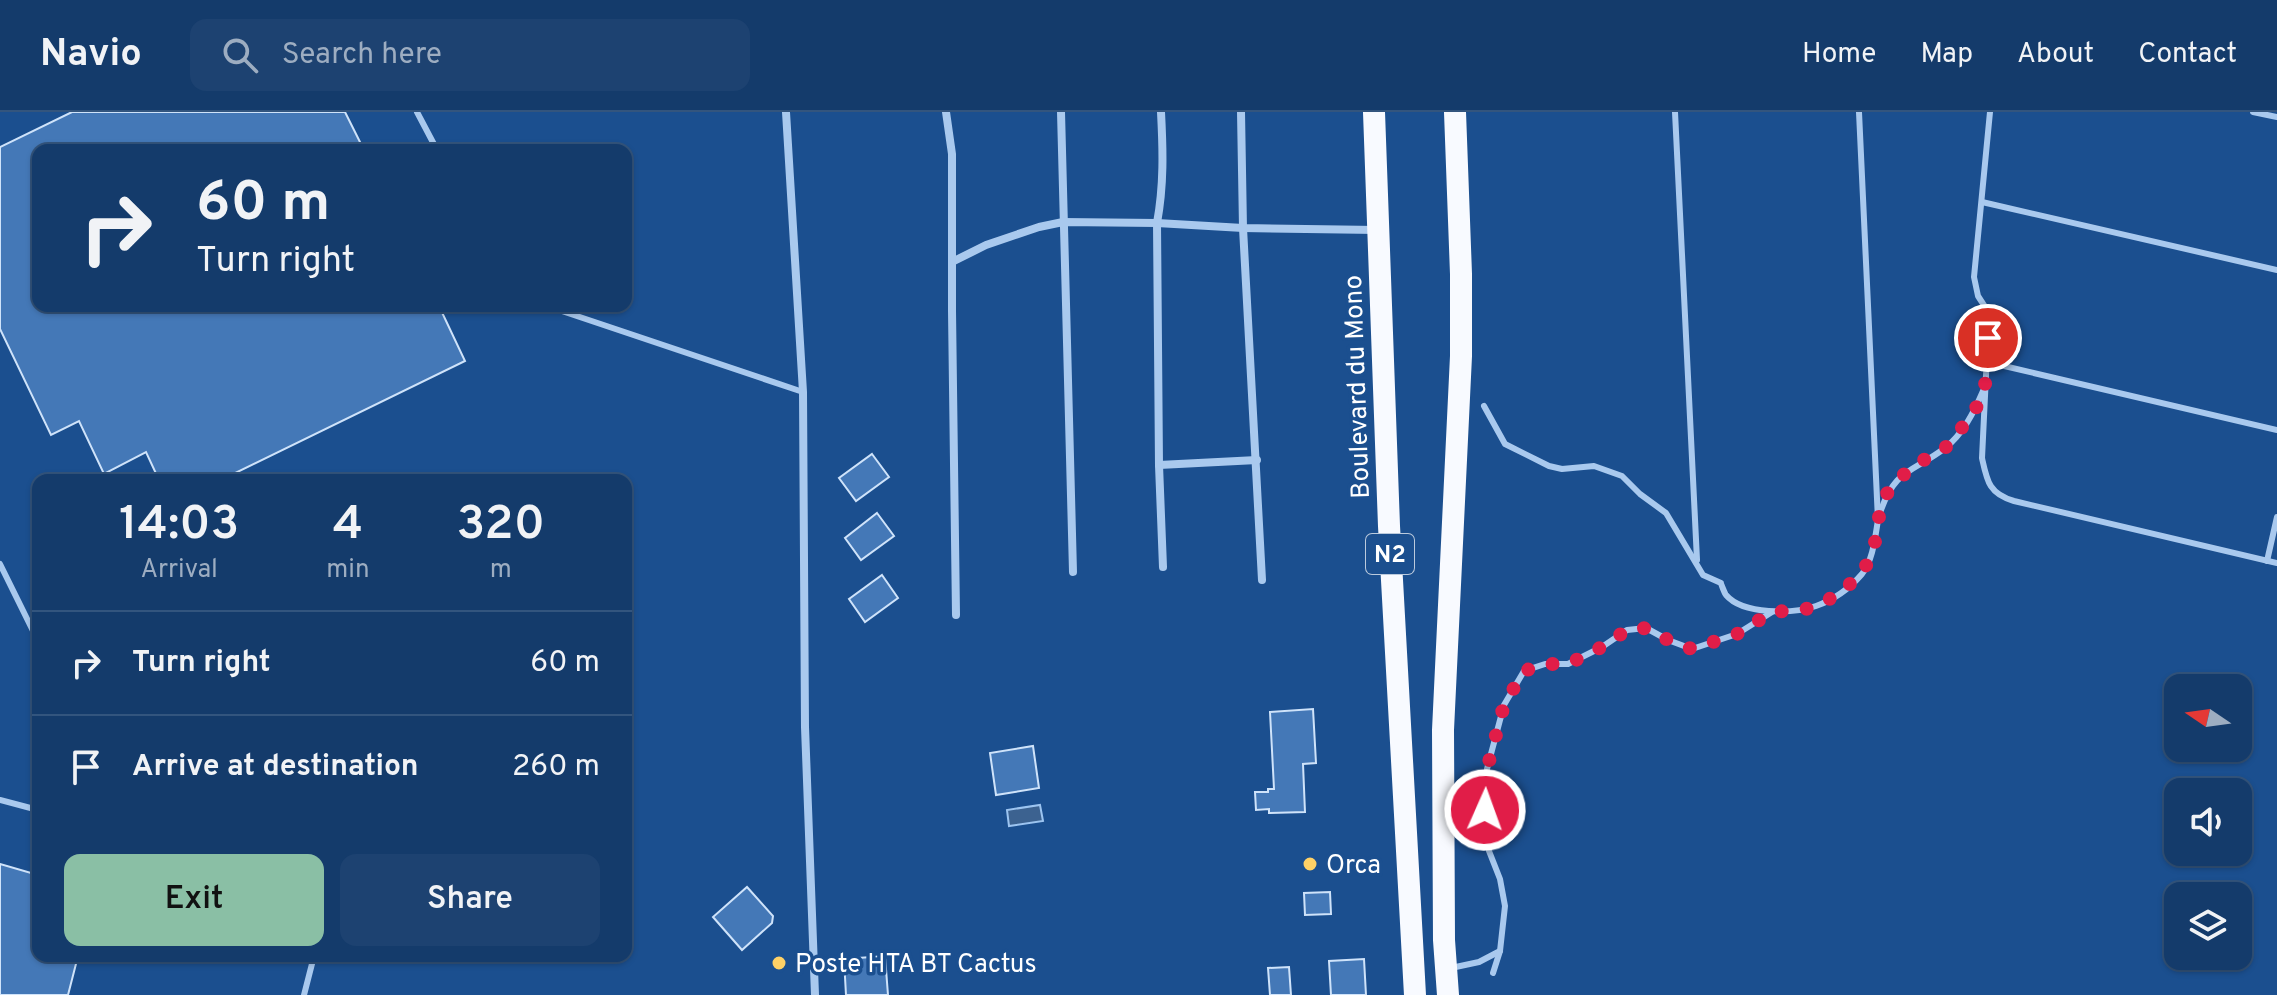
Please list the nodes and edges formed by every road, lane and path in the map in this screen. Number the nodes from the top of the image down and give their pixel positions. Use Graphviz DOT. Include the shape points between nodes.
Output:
graph roads {
  1 [pos="417,112"];
  2 [pos="786,112"];
  3 [pos="946,112"];
  4 [pos="1061,112"];
  5 [pos="1161,112"];
  6 [pos="1241,112"];
  7 [pos="1374,112"];
  8 [pos="1455,112"];
  9 [pos="1675,112"];
  10 [pos="1859,112"];
  11 [pos="1990,112"];
  12 [pos="2253,112"];
  13 [pos="2277,117"];
  14 [pos="434,144"];
  15 [pos="1982,202"];
  16 [pos="1063,222"];
  17 [pos="1157,223"];
  18 [pos="1243,228"];
  19 [pos="1379,231"];
  20 [pos="954,261"];
  21 [pos="2277,270"];
  22 [pos="565,312"];
  23 [pos="1987,362"];
  24 [pos="1985,386"];
  25 [pos="803,392"];
  26 [pos="1484,406"];
  27 [pos="2277,430"];
  28 [pos="1257,460"];
  29 [pos="1159,465"];
  30 [pos="2277,517"];
  31 [pos="1878,520"];
  32 [pos="2267,561"];
  33 [pos="1697,563"];
  34 [pos="2277,563"];
  35 [pos="0,564"];
  36 [pos="1163,567"];
  37 [pos="1073,572"];
  38 [pos="1262,580"];
  39 [pos="1772,612"];
  40 [pos="956,615"];
  41 [pos="32,629"];
  42 [pos="0,800"];
  43 [pos="32,808"];
  44 [pos="1500,951"];
  45 [pos="312,962"];
  46 [pos="1446,969"];
  47 [pos="1493,973"];
  48 [pos="304,995"];
  49 [pos="815,995"];
  50 [pos="1415,995"];
  51 [pos="1448,995"];
  1 -- 14 [label="lane"];
  2 -- 25 [label="street"];
  3 -- 20 [label="street"];
  4 -- 16 [label="street"];
  5 -- 17 [label="street" via="1162,197"];
  6 -- 18 [label="street"];
  7 -- 19 [label="highway, Boulevard du Mono / N2"];
  8 -- 46 [label="highway, N2" via="1461,356 1443,730"];
  9 -- 33 [label="lane"];
  10 -- 31 [label="lane"];
  11 -- 15 [label="lane"];
  12 -- 13 [label="lane"];
  15 -- 21 [label="lane"];
  15 -- 23 [label="lane" via="1974,277 1989,313"];
  16 -- 17 [label="street"];
  16 -- 20 [label="street" via="986,245"];
  16 -- 37 [label="street"];
  17 -- 18 [label="street"];
  17 -- 29 [label="street"];
  18 -- 19 [label="street"];
  18 -- 28 [label="street"];
  19 -- 50 [label="highway, Boulevard du Mono / N2"];
  20 -- 40 [label="street"];
  22 -- 25 [label="lane"];
  23 -- 24 [label="lane"];
  23 -- 27 [label="lane"];
  24 -- 31 [label="lane" via="1974,413 1946,447 1895,483"];
  24 -- 32 [label="lane" via="1982,458 1992,489 2001,497"];
  25 -- 49 [label="street" via="805,727"];
  26 -- 33 [label="lane" via="1505,444 1516,450 1549,466 1594,466 1622,476 1666,513"];
  28 -- 29 [label="street"];
  28 -- 38 [label="street"];
  29 -- 36 [label="street"];
  30 -- 32 [label="lane"];
  31 -- 39 [label="lane" via="1864,571 1851,584 1818,605"];
  32 -- 34 [label="lane"];
  33 -- 39 [label="lane" via="1703,575 1721,583 1725,594"];
  35 -- 41 [label="lane"];
  39 -- 44 [label="lane" via="1737,634 1692,649 1646,628 1627,630 1568,664 1524,671 1504,705 1487,769 1489,851 1505,906"];
  42 -- 43 [label="lane"];
  44 -- 46 [label="lane"];
  44 -- 47 [label="lane"];
  45 -- 48 [label="lane"];
  46 -- 51 [label="highway, N2"];
}
